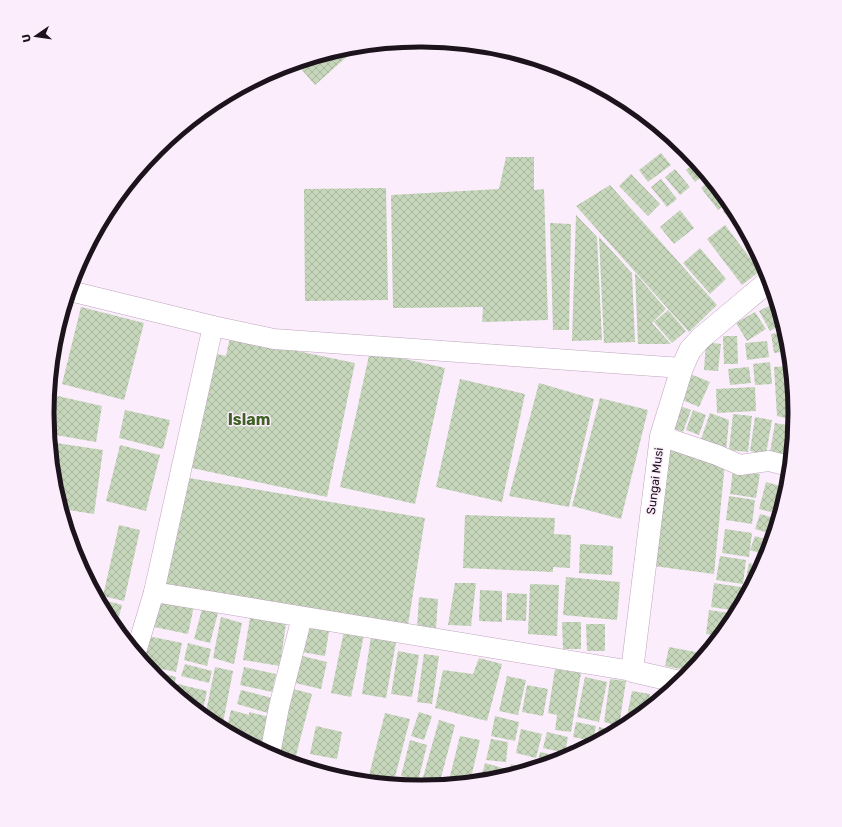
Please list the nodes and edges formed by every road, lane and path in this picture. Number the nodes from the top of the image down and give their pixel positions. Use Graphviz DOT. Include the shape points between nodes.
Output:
graph roads {
  1 [pos="764,285"];
  2 [pos="75,292"];
  3 [pos="212,326"];
  4 [pos="682,368"];
  5 [pos="661,436"];
  6 [pos="783,465"];
  7 [pos="154,592"];
  8 [pos="302,617"];
  9 [pos="138,646"];
  10 [pos="632,671"];
  11 [pos="672,680"];
  12 [pos="271,748"];
  1 -- 4 [label="street, Sungai Musi" via="701,338 690,350"];
  2 -- 3 [label="street"];
  3 -- 4 [label="street" via="274,339"];
  3 -- 7 [label="street"];
  4 -- 5 [label="street, Sungai Musi"];
  5 -- 6 [label="street" via="740,465 769,461"];
  5 -- 10 [label="street, Sungai Musi"];
  7 -- 8 [label="street"];
  7 -- 9 [label="street"];
  8 -- 10 [label="street"];
  8 -- 12 [label="street"];
  10 -- 11 [label="street"];
}
